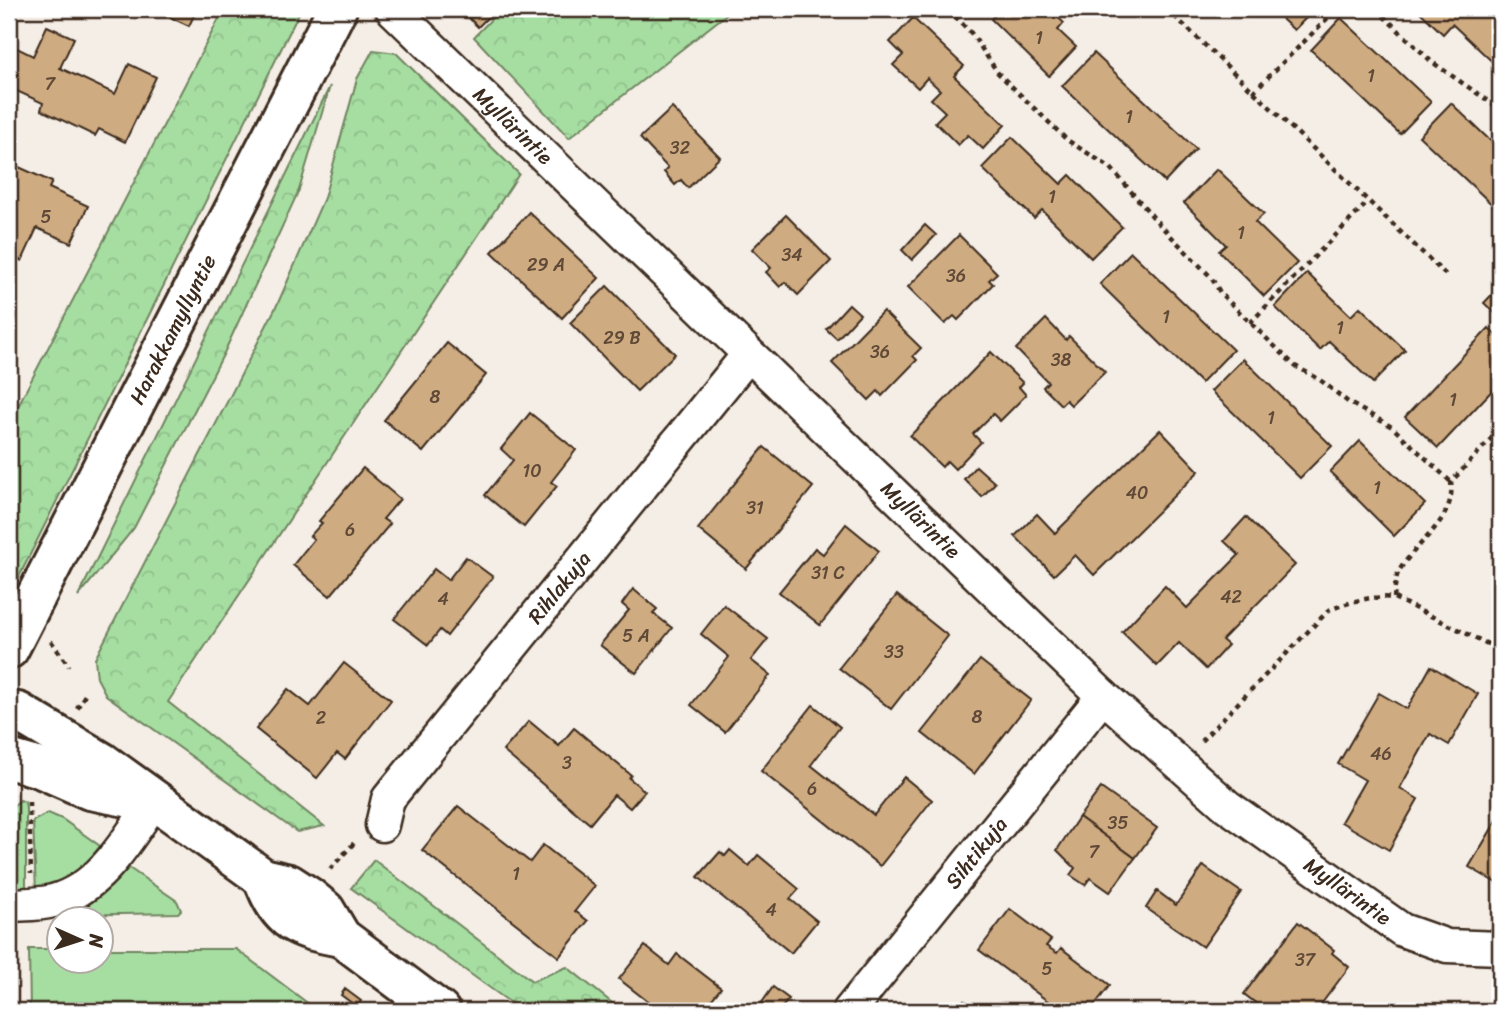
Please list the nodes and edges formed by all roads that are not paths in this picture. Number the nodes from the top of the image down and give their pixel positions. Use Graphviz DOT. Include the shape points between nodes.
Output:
graph roads {
  1 [pos="337,9"];
  2 [pos="392,9"];
  3 [pos="748,355"];
  4 [pos="9,649"];
  5 [pos="1103,696"];
  6 [pos="12,714"];
  7 [pos="17,776"];
  8 [pos="153,802"];
  9 [pos="382,825"];
  10 [pos="21,904"];
  11 [pos="1500,948"];
  12 [pos="440,1011"];
  13 [pos="849,1011"];
  1 -- 4 [label="street, Harakkamyllyntie"];
  2 -- 3 [label="street, Myllärintie"];
  3 -- 5 [label="street, Myllärintie"];
  3 -- 9 [label="street, Rihlakuja" via="388,799"];
  5 -- 11 [label="street, Myllärintie" via="1227,806 1402,930 1447,946"];
  5 -- 13 [label="street, Sihtikuja"];
  6 -- 8 [label="street" via="102,762"];
  7 -- 8 [label="street" via="40,768 90,790"];
  8 -- 10 [label="street" via="103,870 65,897"];
  8 -- 12 [label="street" via="263,878 272,904 291,921 306,931 341,937"];
}
